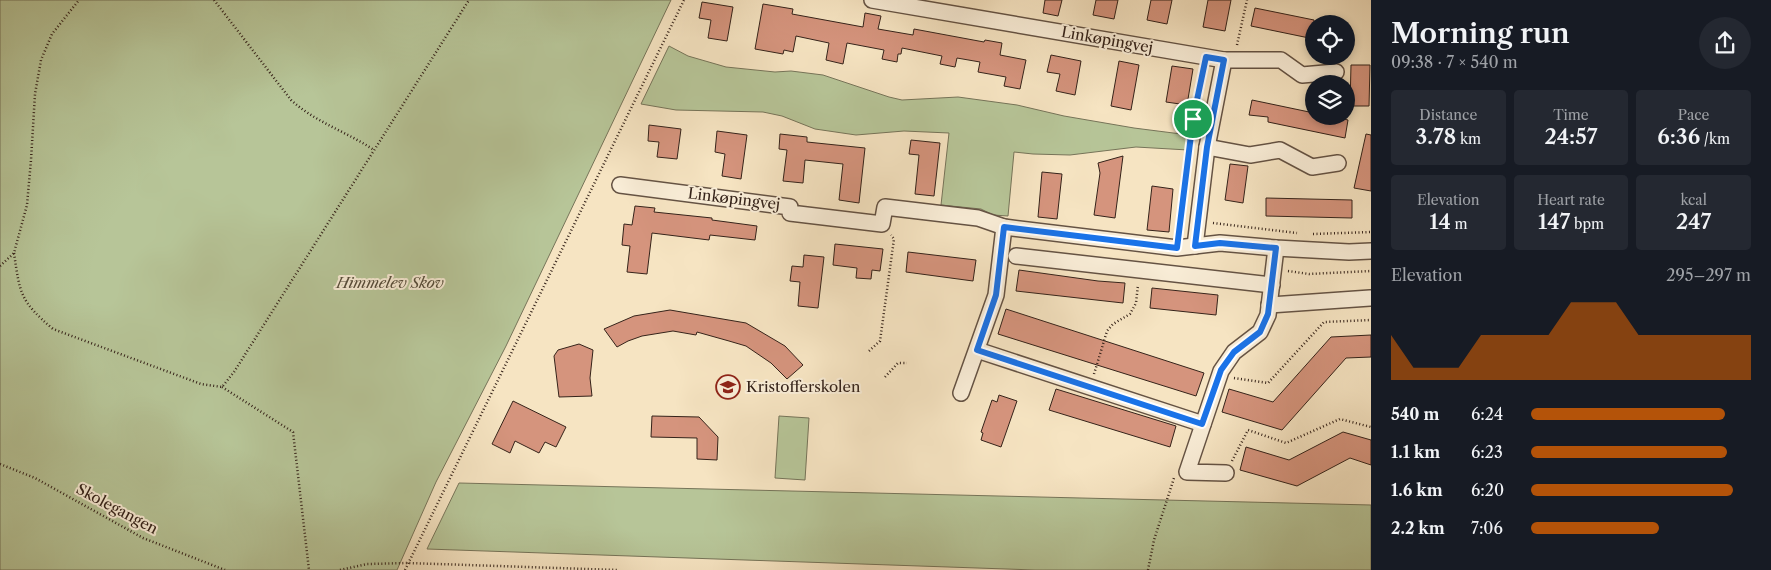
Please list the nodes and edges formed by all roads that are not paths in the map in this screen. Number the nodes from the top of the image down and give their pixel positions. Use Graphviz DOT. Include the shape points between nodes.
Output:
graph roads {
  1 [pos="872,0"];
  2 [pos="1224,60"];
  3 [pos="1336,72"];
  4 [pos="1207,147"];
  5 [pos="1338,163"];
  6 [pos="620,185"];
  7 [pos="1004,227"];
  8 [pos="1195,246"];
  9 [pos="1276,248"];
  10 [pos="1371,251"];
  11 [pos="1016,256"];
  12 [pos="1273,277"];
  13 [pos="1370,298"];
  14 [pos="1269,305"];
  15 [pos="977,350"];
  16 [pos="961,393"];
  17 [pos="1202,424"];
  18 [pos="1226,473"];
  1 -- 2 [label="street, Linkøpingvej"];
  2 -- 3 [label="street, Linkøpingvej" via="1281,60 1302,75"];
  2 -- 4 [label="street"];
  4 -- 5 [label="street" via="1250,155 1280,150 1312,167"];
  4 -- 8 [label="street"];
  6 -- 7 [label="street, Linkøpingvej" via="790,207 790,213 882,224 885,207 978,218"];
  7 -- 8 [label="street" via="1177,248"];
  7 -- 15 [label="street" via="996,295"];
  8 -- 9 [label="street" via="1220,243"];
  9 -- 10 [label="street"];
  9 -- 12 [label="street"];
  11 -- 12 [label="street" via="1140,270"];
  12 -- 14 [label="street"];
  13 -- 14 [label="street"];
  14 -- 17 [label="street" via="1260,332 1234,352 1221,370"];
  15 -- 16 [label="street"];
  15 -- 17 [label="street"];
  17 -- 18 [label="street" via="1186,472"];
}
